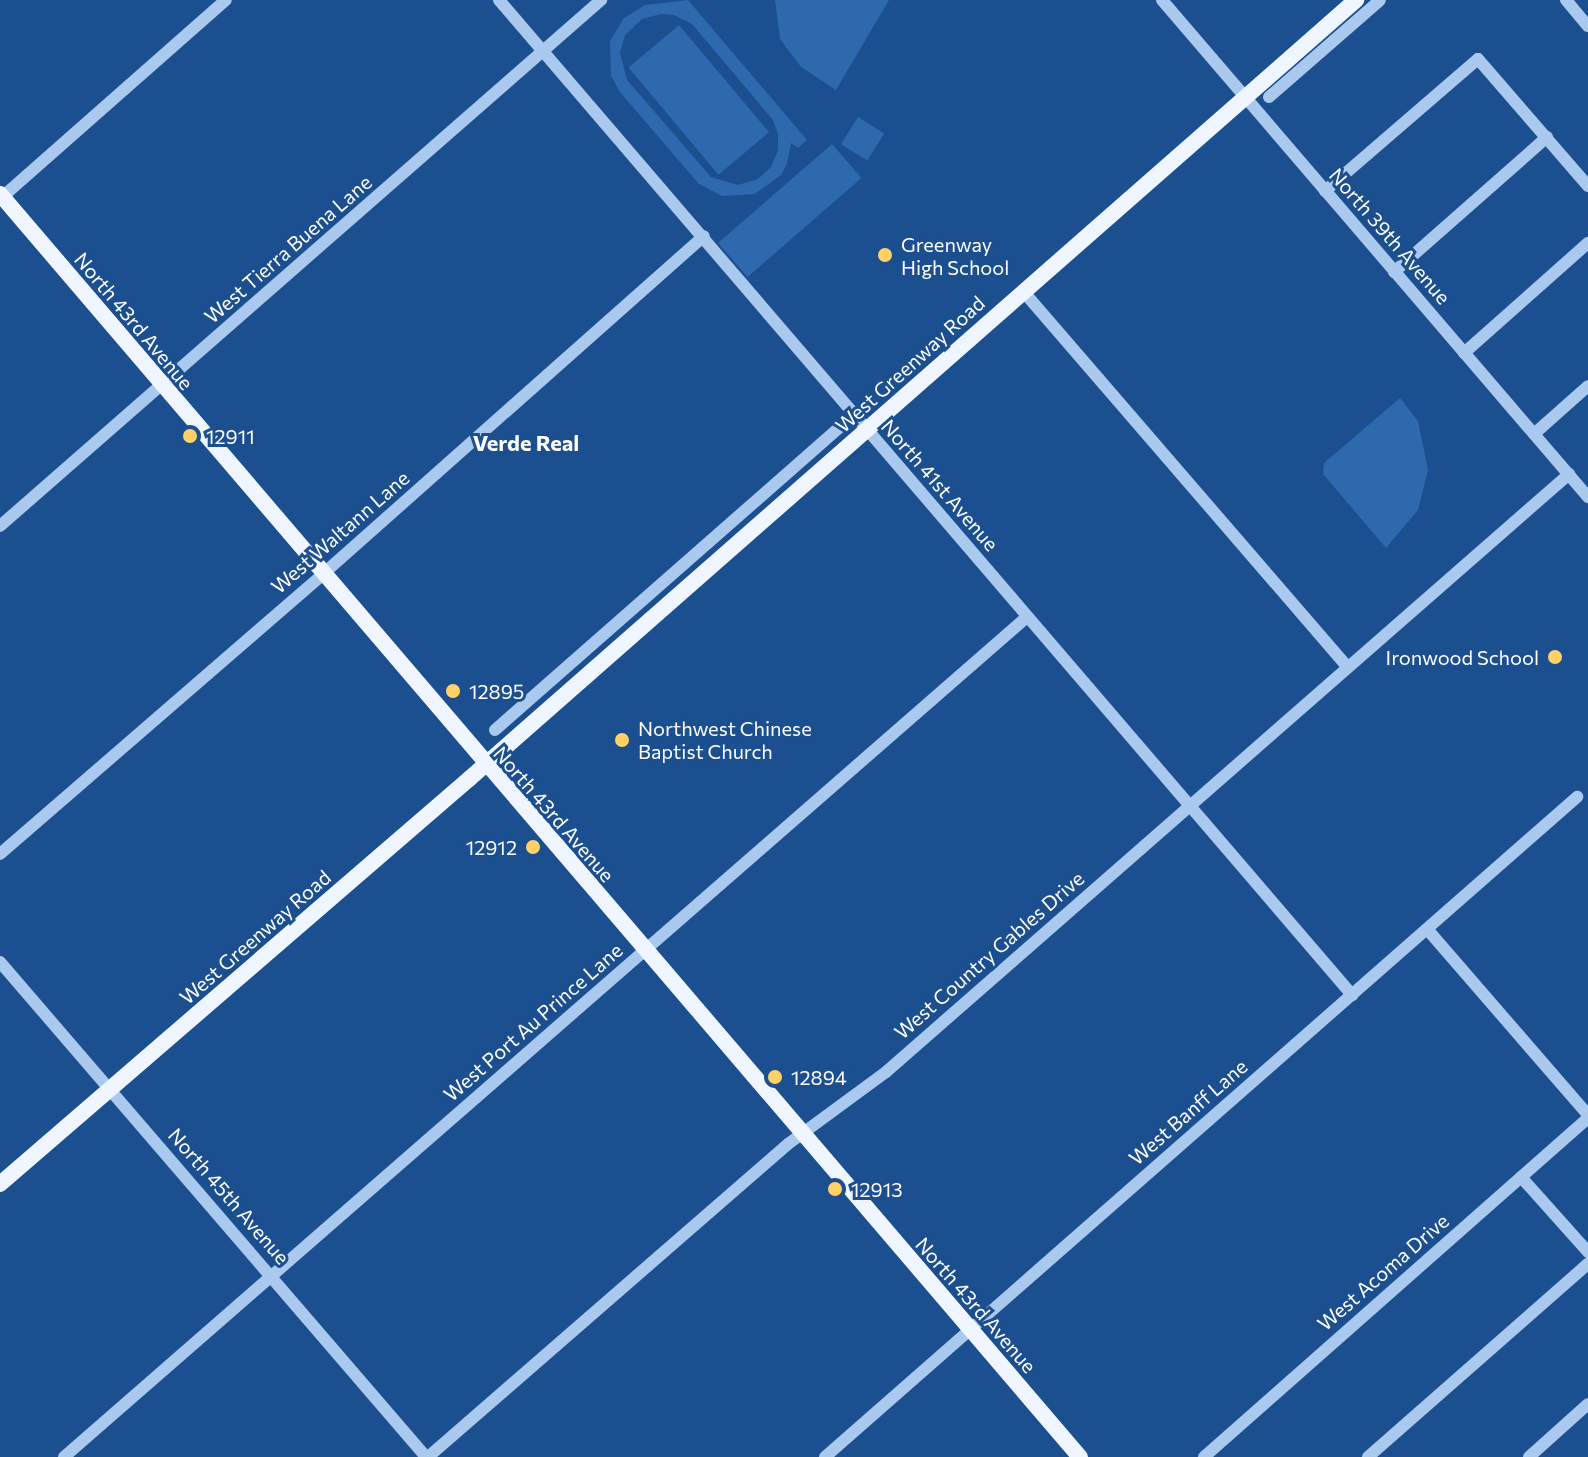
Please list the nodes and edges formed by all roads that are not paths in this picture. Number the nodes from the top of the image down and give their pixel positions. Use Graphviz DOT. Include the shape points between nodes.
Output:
graph roads {
  1 [pos="226,0"];
  2 [pos="499,0"];
  3 [pos="601,0"];
  4 [pos="1162,0"];
  5 [pos="1380,0"];
  6 [pos="1566,0"];
  7 [pos="1354,9"];
  8 [pos="1588,26"];
  9 [pos="543,51"];
  10 [pos="1269,97"];
  11 [pos="1244,98"];
  12 [pos="1547,137"];
  13 [pos="1588,186"];
  14 [pos="1325,191"];
  15 [pos="1,197"];
  16 [pos="704,236"];
  17 [pos="1588,243"];
  18 [pos="1394,272"];
  19 [pos="1023,291"];
  20 [pos="1464,353"];
  21 [pos="163,386"];
  22 [pos="1588,386"];
  23 [pos="854,415"];
  24 [pos="867,430"];
  25 [pos="1534,434"];
  26 [pos="1569,474"];
  27 [pos="1588,497"];
  28 [pos="0,526"];
  29 [pos="323,574"];
  30 [pos="1027,617"];
  31 [pos="1347,667"];
  32 [pos="522,706"];
  33 [pos="536,720"];
  34 [pos="495,730"];
  35 [pos="484,765"];
  36 [pos="1577,797"];
  37 [pos="1189,806"];
  38 [pos="0,854"];
  39 [pos="1427,929"];
  40 [pos="645,951"];
  41 [pos="0,962"];
  42 [pos="1352,995"];
  43 [pos="110,1088"];
  44 [pos="1588,1116"];
  45 [pos="802,1134"];
  46 [pos="1521,1177"];
  47 [pos="0,1184"];
  48 [pos="1588,1252"];
  49 [pos="1588,1264"];
  50 [pos="271,1276"];
  51 [pos="971,1330"];
  52 [pos="1588,1404"];
  53 [pos="64,1457"];
  54 [pos="427,1457"];
  55 [pos="825,1457"];
  56 [pos="1080,1457"];
  57 [pos="1204,1457"];
  58 [pos="1368,1457"];
  59 [pos="1529,1457"];
  1 -- 15 [label="street"];
  2 -- 9 [label="street, North 41st Avenue"];
  3 -- 9 [label="street, West Tierra Buena Lane"];
  4 -- 11 [label="street, North 39th Avenue"];
  5 -- 7 [label="street, West Greenway Road"];
  6 -- 8 [label="street"];
  7 -- 10 [label="street, West Greenway Road"];
  7 -- 11 [label="main road, West Greenway Road"];
  9 -- 16 [label="street, North 41st Avenue"];
  9 -- 21 [label="street, West Tierra Buena Lane"];
  11 -- 14 [label="street, North 39th Avenue"];
  11 -- 19 [label="main road, West Greenway Road"];
  12 -- 13 [label="street"];
  12 -- 14 [label="street" via="1478,59"];
  12 -- 18 [label="street"];
  14 -- 18 [label="street, North 39th Avenue"];
  15 -- 21 [label="main road, North 43rd Avenue"];
  16 -- 23 [label="street, North 41st Avenue"];
  16 -- 29 [label="street, West Waltann Lane"];
  17 -- 20 [label="street"];
  18 -- 20 [label="street, North 39th Avenue"];
  19 -- 24 [label="main road, West Greenway Road"];
  19 -- 31 [label="street"];
  20 -- 25 [label="street, North 39th Avenue"];
  21 -- 28 [label="street, West Tierra Buena Lane"];
  21 -- 29 [label="main road, North 43rd Avenue"];
  22 -- 25 [label="street"];
  23 -- 24 [label="street, North 41st Avenue"];
  23 -- 32 [label="street, West Greenway Road"];
  24 -- 30 [label="street, North 41st Avenue"];
  24 -- 33 [label="main road, West Greenway Road"];
  25 -- 26 [label="street, North 39th Avenue"];
  26 -- 27 [label="street, North 39th Avenue"];
  26 -- 31 [label="street, West Country Gables Drive"];
  29 -- 35 [label="main road, North 43rd Avenue"];
  29 -- 38 [label="street, West Waltann Lane"];
  30 -- 37 [label="street, North 41st Avenue"];
  30 -- 40 [label="street, West Port Au Prince Lane"];
  31 -- 37 [label="street, West Country Gables Drive"];
  32 -- 33 [label="street"];
  32 -- 34 [label="street, West Greenway Road"];
  33 -- 35 [label="main road, West Greenway Road"];
  35 -- 40 [label="main road, North 43rd Avenue"];
  35 -- 43 [label="main road, West Greenway Road"];
  36 -- 39 [label="street, West Banff Lane"];
  37 -- 42 [label="street, North 41st Avenue"];
  37 -- 45 [label="street, West Country Gables Drive" via="886,1072"];
  39 -- 42 [label="street, West Banff Lane"];
  39 -- 44 [label="street"];
  40 -- 45 [label="main road, North 43rd Avenue"];
  40 -- 50 [label="street, West Port Au Prince Lane"];
  41 -- 43 [label="street, North 45th Avenue"];
  42 -- 51 [label="street, West Banff Lane"];
  43 -- 47 [label="main road, West Greenway Road"];
  43 -- 50 [label="street, North 45th Avenue"];
  44 -- 46 [label="street, West Acoma Drive"];
  45 -- 51 [label="main road, North 43rd Avenue"];
  45 -- 54 [label="street, West Country Gables Drive"];
  46 -- 48 [label="street"];
  46 -- 57 [label="street, West Acoma Drive"];
  49 -- 58 [label="street"];
  50 -- 53 [label="street, West Port Au Prince Lane"];
  50 -- 54 [label="street, North 45th Avenue"];
  51 -- 55 [label="street, West Banff Lane"];
  51 -- 56 [label="main road, North 43rd Avenue"];
  52 -- 59 [label="street"];
}
